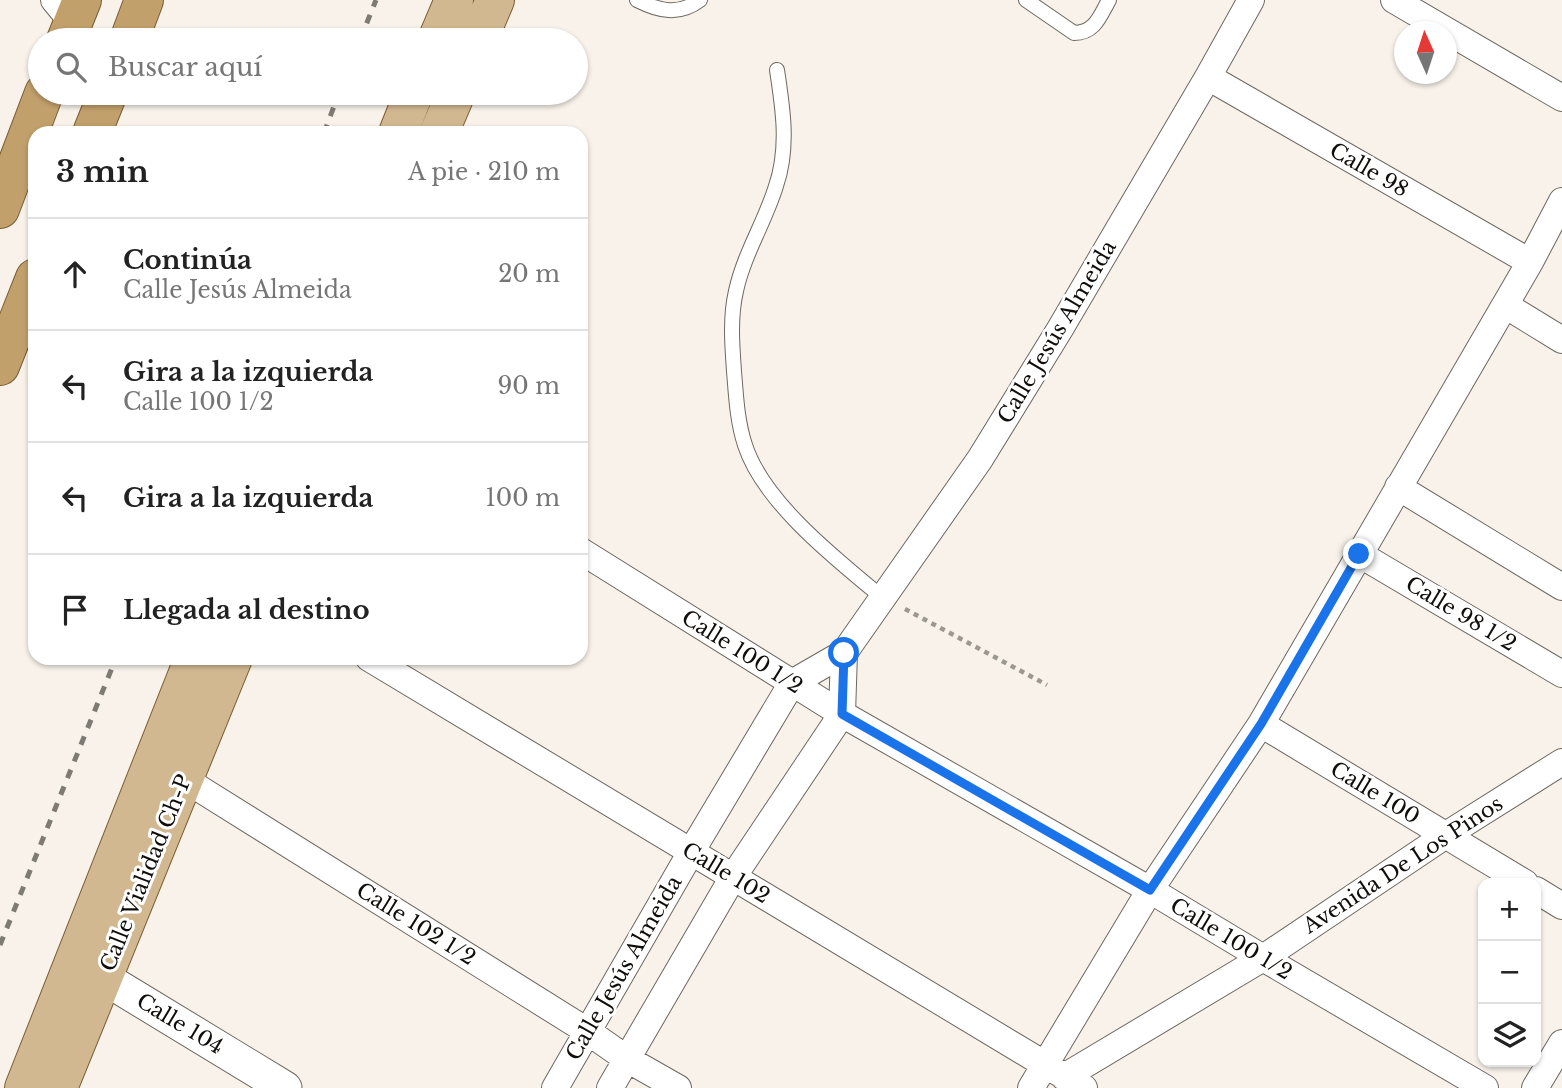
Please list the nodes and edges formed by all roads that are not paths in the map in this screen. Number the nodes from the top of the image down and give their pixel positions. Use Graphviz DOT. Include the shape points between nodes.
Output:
graph roads {
  1 [pos="145,0"];
  2 [pos="454,0"];
  3 [pos="495,0"];
  4 [pos="638,0"];
  5 [pos="700,0"];
  6 [pos="1026,0"];
  7 [pos="1110,0"];
  8 [pos="1251,0"];
  9 [pos="1394,0"];
  10 [pos="134,28"];
  11 [pos="442,28"];
  12 [pos="483,28"];
  13 [pos="777,70"];
  14 [pos="1208,77"];
  15 [pos="1562,98"];
  16 [pos="39,105"];
  17 [pos="103,105"];
  18 [pos="409,105"];
  19 [pos="451,105"];
  20 [pos="31,126"];
  21 [pos="95,126"];
  22 [pos="401,126"];
  23 [pos="442,126"];
  24 [pos="28,135"];
  25 [pos="1562,201"];
  26 [pos="0,209"];
  27 [pos="1530,262"];
  28 [pos="28,296"];
  29 [pos="1505,305"];
  30 [pos="1562,340"];
  31 [pos="0,366"];
  32 [pos="1398,487"];
  33 [pos="1359,554"];
  34 [pos="588,555"];
  35 [pos="1562,587"];
  36 [pos="883,597"];
  37 [pos="844,653"];
  38 [pos="192,665"];
  39 [pos="229,665"];
  40 [pos="381,665"];
  41 [pos="1562,674"];
  42 [pos="792,683"];
  43 [pos="842,714"];
  44 [pos="1261,724"];
  45 [pos="1562,762"];
  46 [pos="168,771"];
  47 [pos="1446,835"];
  48 [pos="691,852"];
  49 [pos="733,877"];
  50 [pos="1517,878"];
  51 [pos="1150,890"];
  52 [pos="1541,893"];
  53 [pos="1562,905"];
  54 [pos="1263,958"];
  55 [pos="89,969"];
  56 [pos="587,1031"];
  57 [pos="1562,1043"];
  58 [pos="627,1059"];
  59 [pos="1064,1077"];
  60 [pos="24,1088"];
  61 [pos="58,1088"];
  62 [pos="285,1088"];
  63 [pos="555,1088"];
  64 [pos="610,1088"];
  65 [pos="678,1088"];
  66 [pos="1031,1088"];
  67 [pos="1485,1088"];
  68 [pos="1535,1088"];
  1 -- 10 [label="highway"];
  2 -- 11 [label="main road"];
  3 -- 12 [label="main road"];
  4 -- 5 [label="lane" via="667,11 682,10"];
  6 -- 7 [label="lane" via="1074,33 1084,33"];
  8 -- 14 [label="street, Calle Jesús Almeida"];
  9 -- 15 [label="street"];
  13 -- 36 [label="lane" via="783,153 776,186 736,291 732,317 737,405 745,445 776,500 832,557"];
  14 -- 27 [label="street, Calle 98"];
  14 -- 36 [label="street, Calle Jesús Almeida" via="980,459"];
  16 -- 20 [label="highway"];
  17 -- 21 [label="highway"];
  18 -- 22 [label="main road"];
  19 -- 23 [label="main road"];
  24 -- 26 [label="highway"];
  25 -- 27 [label="street"];
  27 -- 29 [label="street"];
  28 -- 31 [label="highway"];
  29 -- 30 [label="street"];
  29 -- 32 [label="street"];
  32 -- 33 [label="street"];
  32 -- 35 [label="street"];
  33 -- 41 [label="street, Calle 98 1/2"];
  33 -- 44 [label="street"];
  34 -- 42 [label="street, Calle 100 1/2"];
  36 -- 37 [label="street, Calle Jesús Almeida"];
  37 -- 42 [label="street, Calle Jesús Almeida"];
  37 -- 43 [label="street"];
  38 -- 46 [label="main road, Calle Vialidad Ch-P"];
  39 -- 46 [label="main road, Calle Vialidad Ch-P"];
  40 -- 48 [label="street, Calle 102"];
  42 -- 43 [label="street, Calle 100 1/2"];
  42 -- 48 [label="street, Calle Jesús Almeida"];
  43 -- 49 [label="street"];
  43 -- 51 [label="street, Calle 100 1/2"];
  44 -- 47 [label="street, Calle 100"];
  44 -- 51 [label="street"];
  45 -- 47 [label="street, Avenida De Los Pinos"];
  46 -- 55 [label="main road, Calle Vialidad Ch-P"];
  46 -- 56 [label="street, Calle 102 1/2"];
  47 -- 50 [label="street, Calle 100"];
  47 -- 54 [label="street, Avenida De Los Pinos"];
  48 -- 49 [label="street, Calle 102"];
  48 -- 56 [label="street, Calle Jesús Almeida"];
  49 -- 58 [label="street"];
  49 -- 59 [label="street, Calle 102"];
  51 -- 54 [label="street, Calle 100 1/2"];
  51 -- 59 [label="street"];
  52 -- 53 [label="street"];
  54 -- 59 [label="street, Avenida De Los Pinos"];
  54 -- 67 [label="street, Calle 100 1/2"];
  55 -- 60 [label="main road, Calle Vialidad Ch-P"];
  55 -- 61 [label="main road, Calle Vialidad Ch-P"];
  55 -- 62 [label="street, Calle 104"];
  56 -- 58 [label="street, Calle 102 1/2"];
  56 -- 63 [label="street, Calle Jesús Almeida"];
  57 -- 68 [label="street"];
  58 -- 64 [label="street"];
  58 -- 65 [label="street, Calle 102 1/2"];
  59 -- 66 [label="street"];
}
